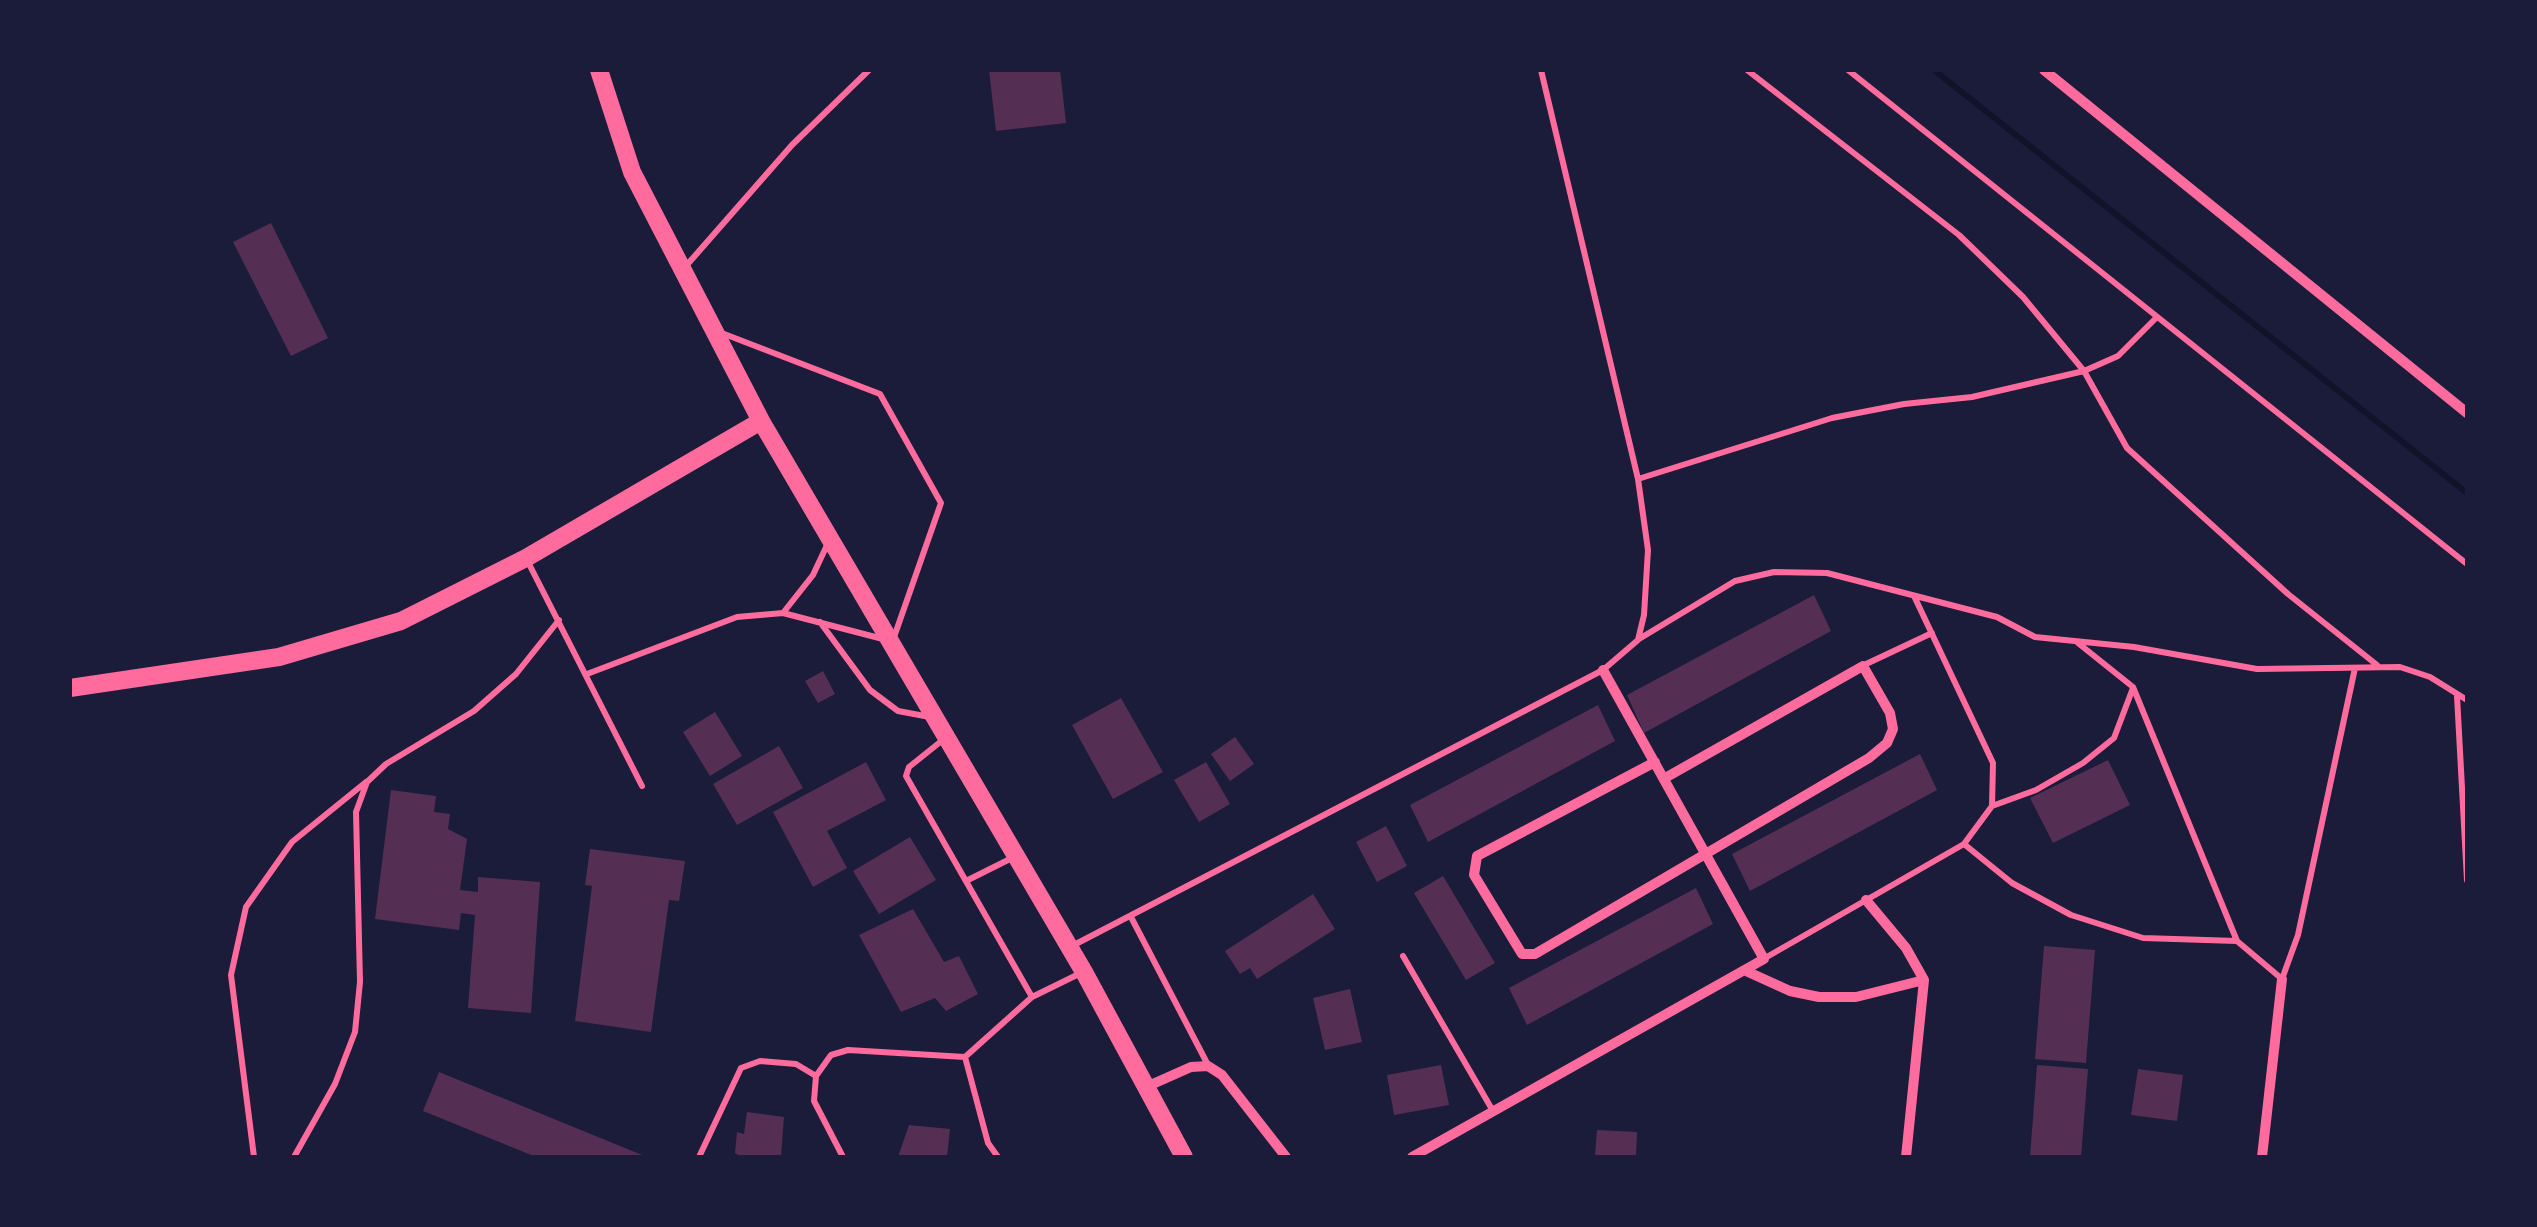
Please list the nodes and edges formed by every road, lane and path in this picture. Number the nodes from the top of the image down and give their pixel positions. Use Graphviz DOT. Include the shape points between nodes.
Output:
graph roads {
  1 [pos="599,70"];
  2 [pos="870,70"];
  3 [pos="1541,70"];
  4 [pos="1747,70"];
  5 [pos="1848,70"];
  6 [pos="2044,70"];
  7 [pos="682,272"];
  8 [pos="2157,317"];
  9 [pos="713,330"];
  10 [pos="2084,371"];
  11 [pos="2467,396"];
  12 [pos="2463,410"];
  13 [pos="762,422"];
  14 [pos="1638,478"];
  15 [pos="830,537"];
  16 [pos="526,558"];
  17 [pos="2467,564"];
  18 [pos="1914,597"];
  19 [pos="783,613"];
  20 [pos="559,620"];
  21 [pos="819,621"];
  22 [pos="1932,634"];
  23 [pos="1638,640"];
  24 [pos="2075,641"];
  25 [pos="893,642"];
  26 [pos="2377,665"];
  27 [pos="1863,666"];
  28 [pos="2355,668"];
  29 [pos="1603,670"];
  30 [pos="587,674"];
  31 [pos="2133,687"];
  32 [pos="70,688"];
  33 [pos="2456,695"];
  34 [pos="2467,700"];
  35 [pos="936,718"];
  36 [pos="947,736"];
  37 [pos="1656,762"];
  38 [pos="1665,778"];
  39 [pos="367,782"];
  40 [pos="642,786"];
  41 [pos="1992,806"];
  42 [pos="1964,844"];
  43 [pos="1707,855"];
  44 [pos="1015,856"];
  45 [pos="2467,880"];
  46 [pos="966,881"];
  47 [pos="1866,900"];
  48 [pos="1132,918"];
  49 [pos="2237,941"];
  50 [pos="1069,948"];
  51 [pos="1403,956"];
  52 [pos="1764,959"];
  53 [pos="1746,971"];
  54 [pos="1084,972"];
  55 [pos="2282,979"];
  56 [pos="1924,980"];
  57 [pos="1032,996"];
  58 [pos="966,1057"];
  59 [pos="1208,1066"];
  60 [pos="816,1076"];
  61 [pos="1146,1087"];
  62 [pos="1494,1112"];
  63 [pos="254,1157"];
  64 [pos="294,1157"];
  65 [pos="699,1157"];
  66 [pos="843,1157"];
  67 [pos="998,1157"];
  68 [pos="1184,1157"];
  69 [pos="1286,1157"];
  70 [pos="1412,1157"];
  71 [pos="1906,1157"];
  72 [pos="2262,1157"];
  1 -- 7 [label="main road" via="632,172"];
  2 -- 7 [label="lane" via="792,144"];
  3 -- 14 [label="lane"];
  4 -- 10 [label="lane" via="1960,236 2023,296"];
  5 -- 8 [label="lane"];
  6 -- 12 [label="street"];
  7 -- 9 [label="main road"];
  8 -- 10 [label="lane" via="2118,356"];
  8 -- 17 [label="lane"];
  9 -- 13 [label="main road"];
  9 -- 25 [label="lane" via="880,394 941,502"];
  10 -- 14 [label="lane" via="1972,397 1832,418"];
  10 -- 26 [label="lane" via="2128,448"];
  11 -- 12 [label="street"];
  13 -- 15 [label="main road"];
  13 -- 16 [label="main road"];
  14 -- 23 [label="lane" via="1648,550"];
  15 -- 19 [label="lane" via="813,575"];
  15 -- 25 [label="main road"];
  16 -- 20 [label="lane"];
  16 -- 32 [label="main road" via="359,636 280,657"];
  18 -- 22 [label="lane"];
  18 -- 23 [label="lane" via="1828,572 1774,572 1735,580"];
  18 -- 24 [label="lane" via="1997,617 2035,637"];
  19 -- 21 [label="lane"];
  19 -- 30 [label="lane" via="737,617"];
  20 -- 30 [label="lane"];
  20 -- 39 [label="lane" via="516,674 474,710"];
  21 -- 25 [label="lane"];
  21 -- 35 [label="lane" via="870,690 898,711"];
  22 -- 27 [label="lane"];
  22 -- 41 [label="lane" via="1993,763"];
  23 -- 29 [label="lane"];
  24 -- 28 [label="lane" via="2257,669"];
  24 -- 31 [label="lane"];
  25 -- 35 [label="main road"];
  26 -- 28 [label="lane"];
  26 -- 33 [label="lane" via="2430,677"];
  27 -- 38 [label="street"];
  27 -- 43 [label="street" via="1890,712 1887,743"];
  28 -- 55 [label="lane" via="2298,935"];
  29 -- 37 [label="street"];
  29 -- 48 [label="lane"];
  30 -- 40 [label="lane"];
  31 -- 41 [label="lane" via="2114,738 2036,790"];
  31 -- 49 [label="lane"];
  33 -- 34 [label="lane"];
  33 -- 45 [label="lane"];
  35 -- 36 [label="main road"];
  36 -- 44 [label="main road"];
  36 -- 46 [label="lane" via="908,767 906,776"];
  37 -- 38 [label="street"];
  37 -- 43 [label="street" via="1477,856 1474,874 1482,890 1516,949 1528,956"];
  38 -- 43 [label="street"];
  39 -- 63 [label="lane" via="292,842 246,906 231,976"];
  39 -- 64 [label="lane" via="356,812 355,1032"];
  41 -- 42 [label="lane"];
  42 -- 47 [label="lane"];
  42 -- 49 [label="lane" via="2012,884 2071,915 2143,938"];
  43 -- 52 [label="street"];
  44 -- 46 [label="lane"];
  44 -- 50 [label="main road"];
  46 -- 57 [label="lane"];
  47 -- 52 [label="lane"];
  47 -- 56 [label="street"];
  48 -- 50 [label="lane"];
  48 -- 59 [label="lane"];
  49 -- 55 [label="lane"];
  50 -- 54 [label="main road"];
  51 -- 62 [label="lane"];
  52 -- 53 [label="street"];
  53 -- 56 [label="street" via="1820,997 1856,997"];
  53 -- 62 [label="street"];
  54 -- 57 [label="lane"];
  54 -- 61 [label="main road"];
  55 -- 72 [label="street"];
  56 -- 71 [label="street"];
  57 -- 58 [label="lane"];
  58 -- 60 [label="lane" via="848,1050 831,1055"];
  58 -- 67 [label="lane" via="988,1144"];
  59 -- 61 [label="street"];
  59 -- 69 [label="street"];
  60 -- 65 [label="lane" via="796,1064 760,1061 741,1068"];
  60 -- 66 [label="lane" via="814,1101"];
  61 -- 68 [label="main road"];
  62 -- 70 [label="street"];
}
